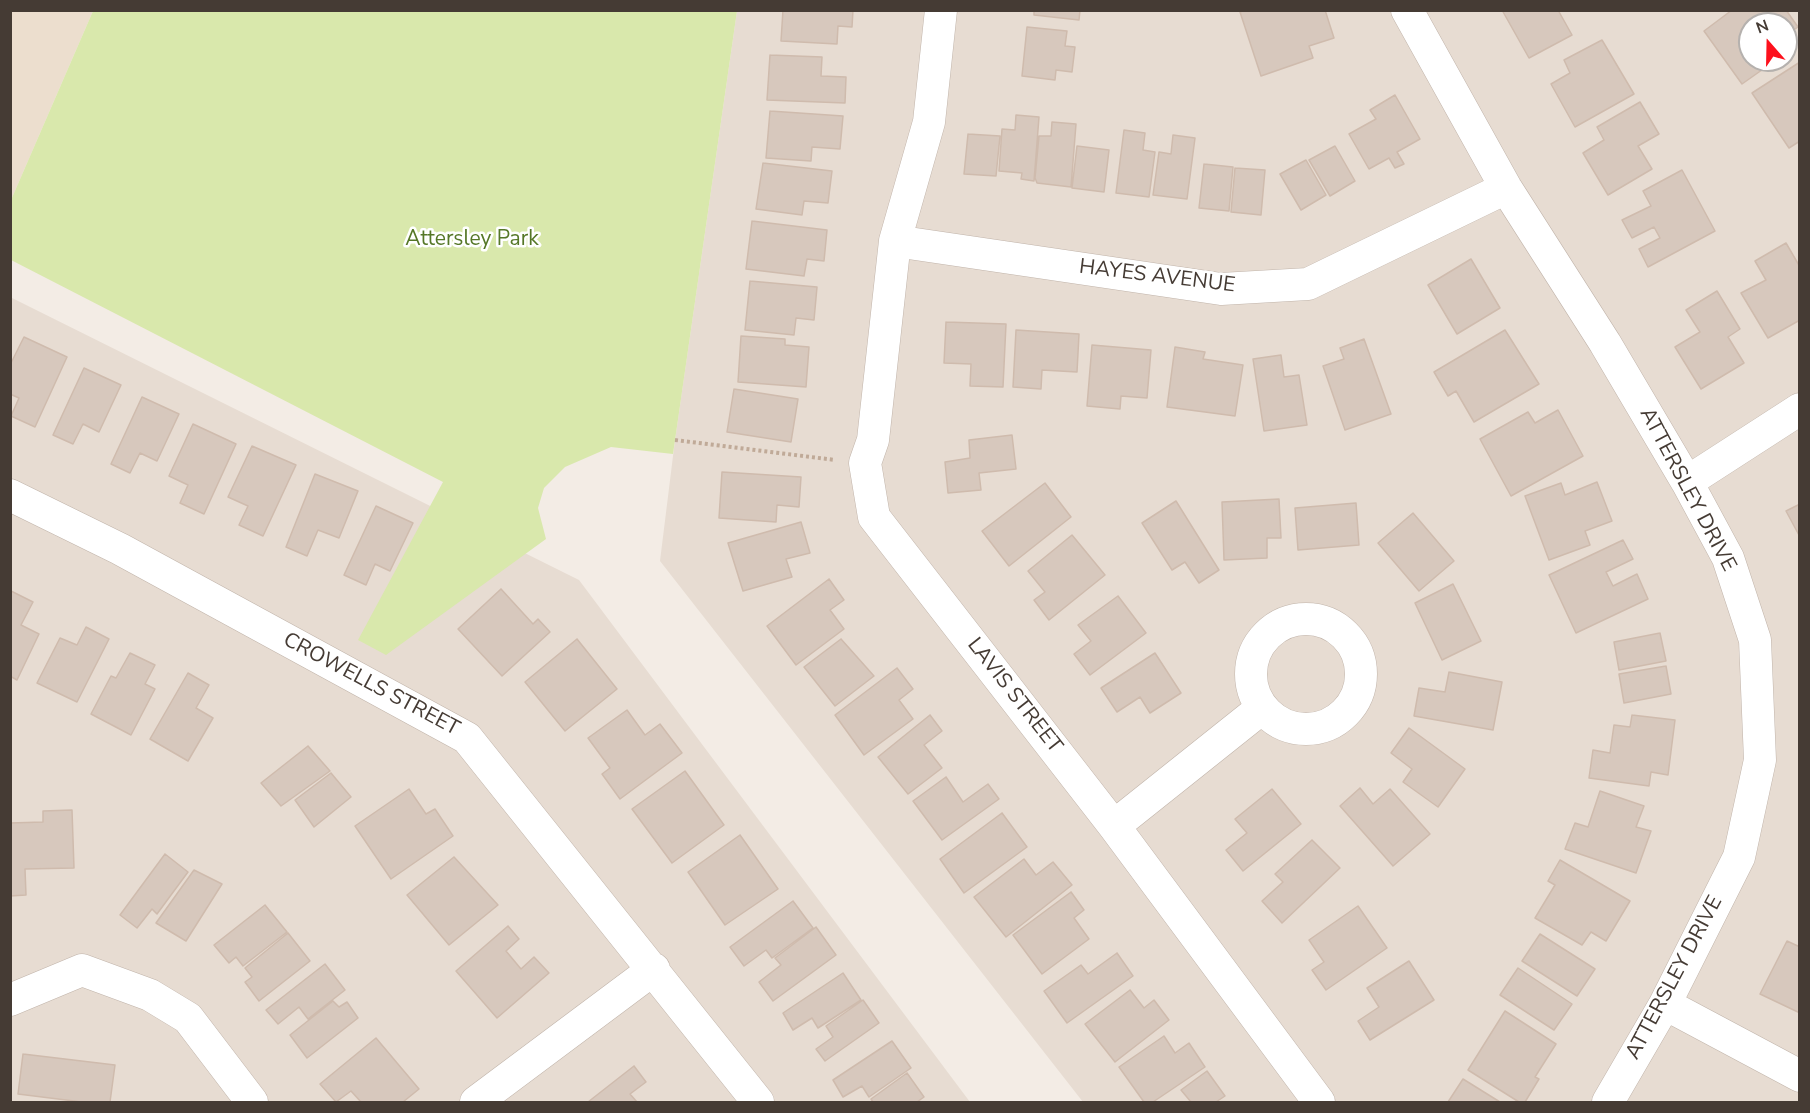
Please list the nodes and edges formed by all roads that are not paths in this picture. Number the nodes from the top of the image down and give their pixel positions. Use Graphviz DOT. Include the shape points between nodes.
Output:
graph roads {
  1 [pos="941,10"];
  2 [pos="1407,10"];
  3 [pos="1506,188"];
  4 [pos="896,241"];
  5 [pos="1800,409"];
  6 [pos="1686,482"];
  7 [pos="10,495"];
  8 [pos="1262,708"];
  9 [pos="1114,826"];
  10 [pos="654,969"];
  11 [pos="10,1000"];
  12 [pos="1665,1005"];
  13 [pos="1800,1076"];
  14 [pos="252,1102"];
  15 [pos="476,1102"];
  16 [pos="758,1102"];
  17 [pos="1319,1102"];
  18 [pos="1608,1102"];
  1 -- 4 [label="street, LAVIS STREET" via="929,122"];
  2 -- 3 [label="street, ATTERSLEY DRIVE"];
  3 -- 4 [label="street, HAYES AVENUE" via="1308,284 1221,289"];
  3 -- 6 [label="street, ATTERSLEY DRIVE" via="1605,343"];
  4 -- 9 [label="street, LAVIS STREET" via="873,440 865,463 874,517"];
  5 -- 6 [label="street"];
  6 -- 12 [label="street, ATTERSLEY DRIVE" via="1728,558 1755,640 1761,760 1739,857"];
  7 -- 10 [label="street, CROWELLS STREET" via="120,549 468,738"];
  8 -- 9 [label="street"];
  9 -- 17 [label="street, LAVIS STREET"];
  10 -- 15 [label="street"];
  10 -- 16 [label="street, CROWELLS STREET"];
  11 -- 14 [label="street" via="82,970 150,995 188,1018"];
  12 -- 13 [label="street"];
  12 -- 18 [label="street, ATTERSLEY DRIVE"];
}
